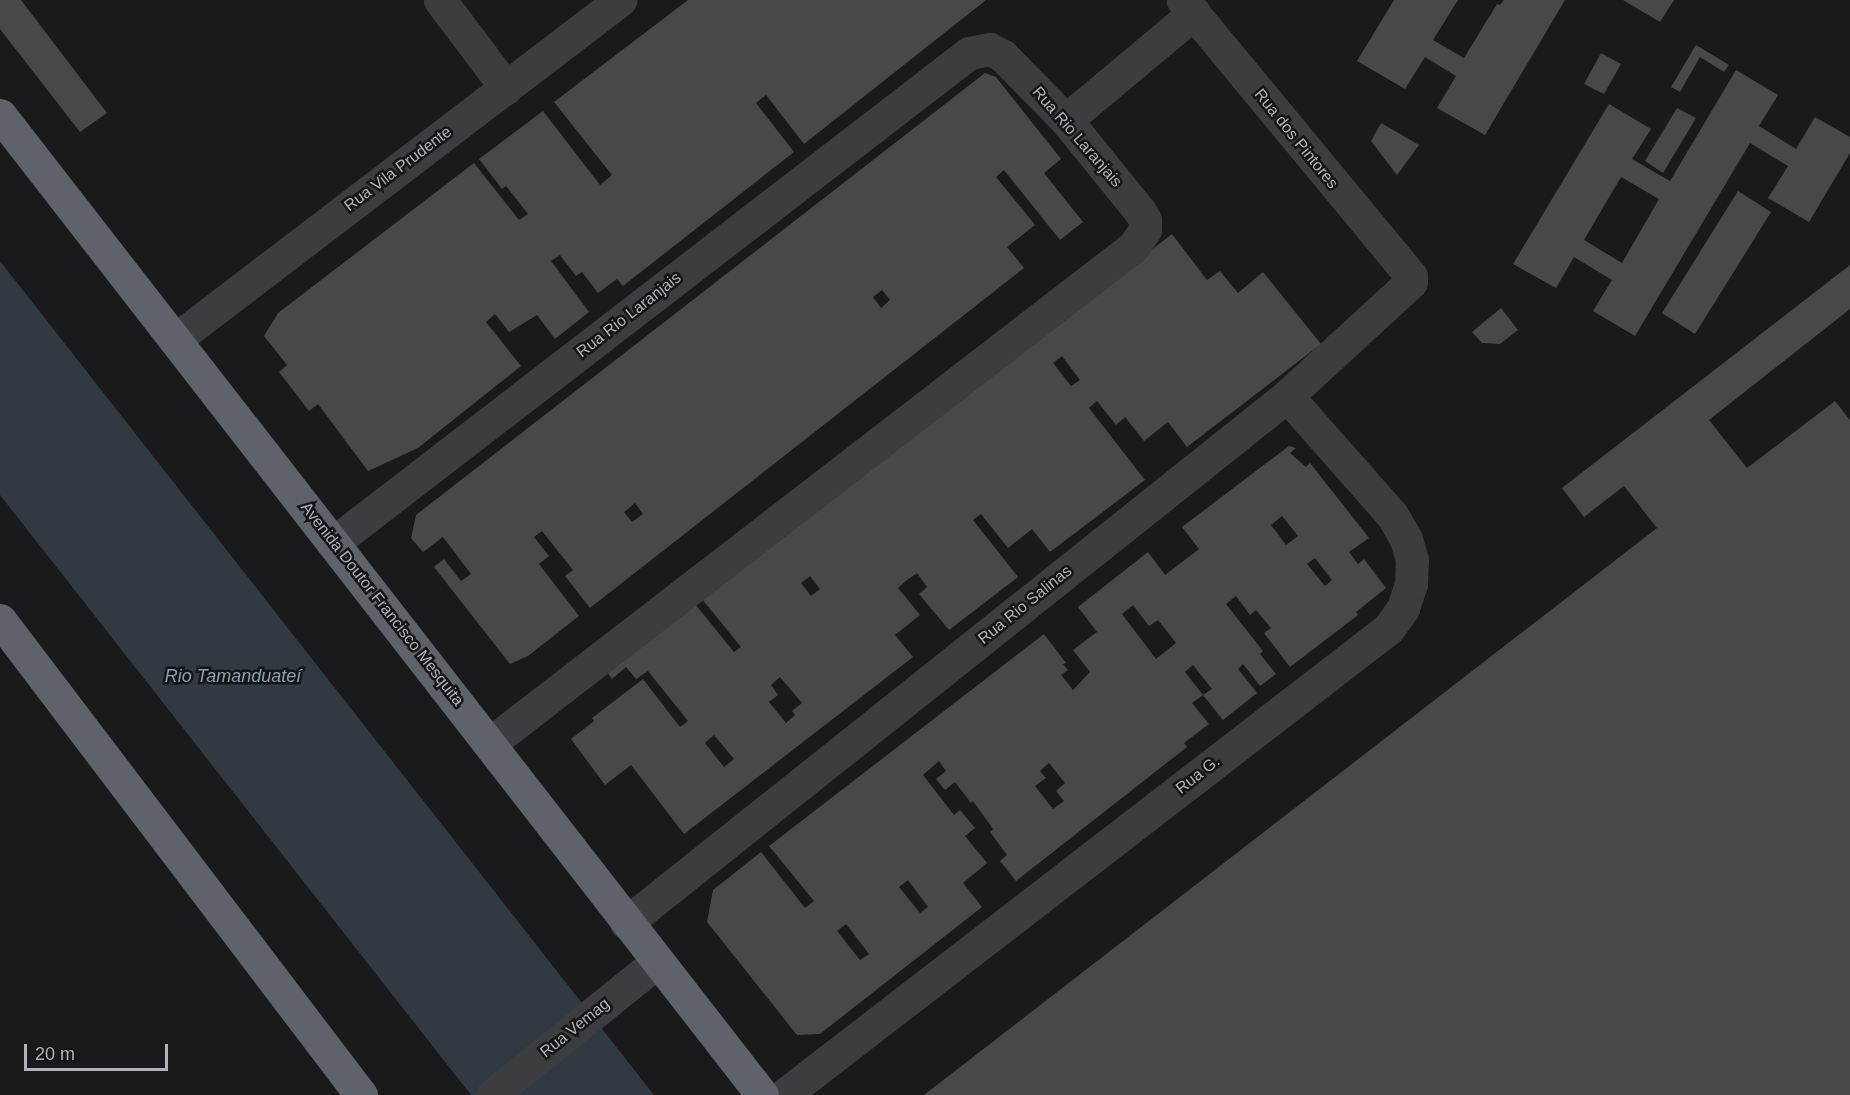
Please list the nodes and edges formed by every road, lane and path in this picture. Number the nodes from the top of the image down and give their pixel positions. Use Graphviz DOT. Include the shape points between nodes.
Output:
graph roads {
  1 [pos="440,0"];
  2 [pos="620,0"];
  3 [pos="1188,6"];
  4 [pos="506,88"];
  5 [pos="0,115"];
  6 [pos="1066,120"];
  7 [pos="1411,276"];
  8 [pos="176,339"];
  9 [pos="1287,396"];
  10 [pos="333,543"];
  11 [pos="0,621"];
  12 [pos="490,743"];
  13 [pos="626,922"];
  14 [pos="657,962"];
  15 [pos="361,1095"];
  16 [pos="492,1095"];
  17 [pos="762,1095"];
  18 [pos="784,1095"];
  1 -- 4 [label="street"];
  2 -- 4 [label="street, Rua Vila Prudente"];
  3 -- 6 [label="street"];
  3 -- 7 [label="street, Rua dos Pintores"];
  4 -- 8 [label="street, Rua Vila Prudente"];
  5 -- 8 [label="highway, Avenida Doutor Francisco Mesquita"];
  6 -- 10 [label="street, Rua Rio Laranjais" via="1003,56 990,49 969,53"];
  6 -- 12 [label="street, Rua Rio Laranjais" via="1139,210 1144,220 1140,239"];
  7 -- 9 [label="street, Rua Rio Salinas" via="1410,284"];
  8 -- 10 [label="highway, Avenida Doutor Francisco Mesquita"];
  9 -- 13 [label="street, Rua Rio Salinas"];
  9 -- 18 [label="street, Rua G." via="1392,515 1406,539 1412,560 1411,584 1403,608 1393,622"];
  10 -- 12 [label="highway, Avenida Doutor Francisco Mesquita"];
  11 -- 15 [label="highway"];
  12 -- 13 [label="highway, Avenida Doutor Francisco Mesquita"];
  13 -- 14 [label="highway, Avenida Doutor Francisco Mesquita"];
  14 -- 16 [label="street, Rua Vemag"];
  14 -- 17 [label="highway, Avenida Doutor Francisco Mesquita"];
}
